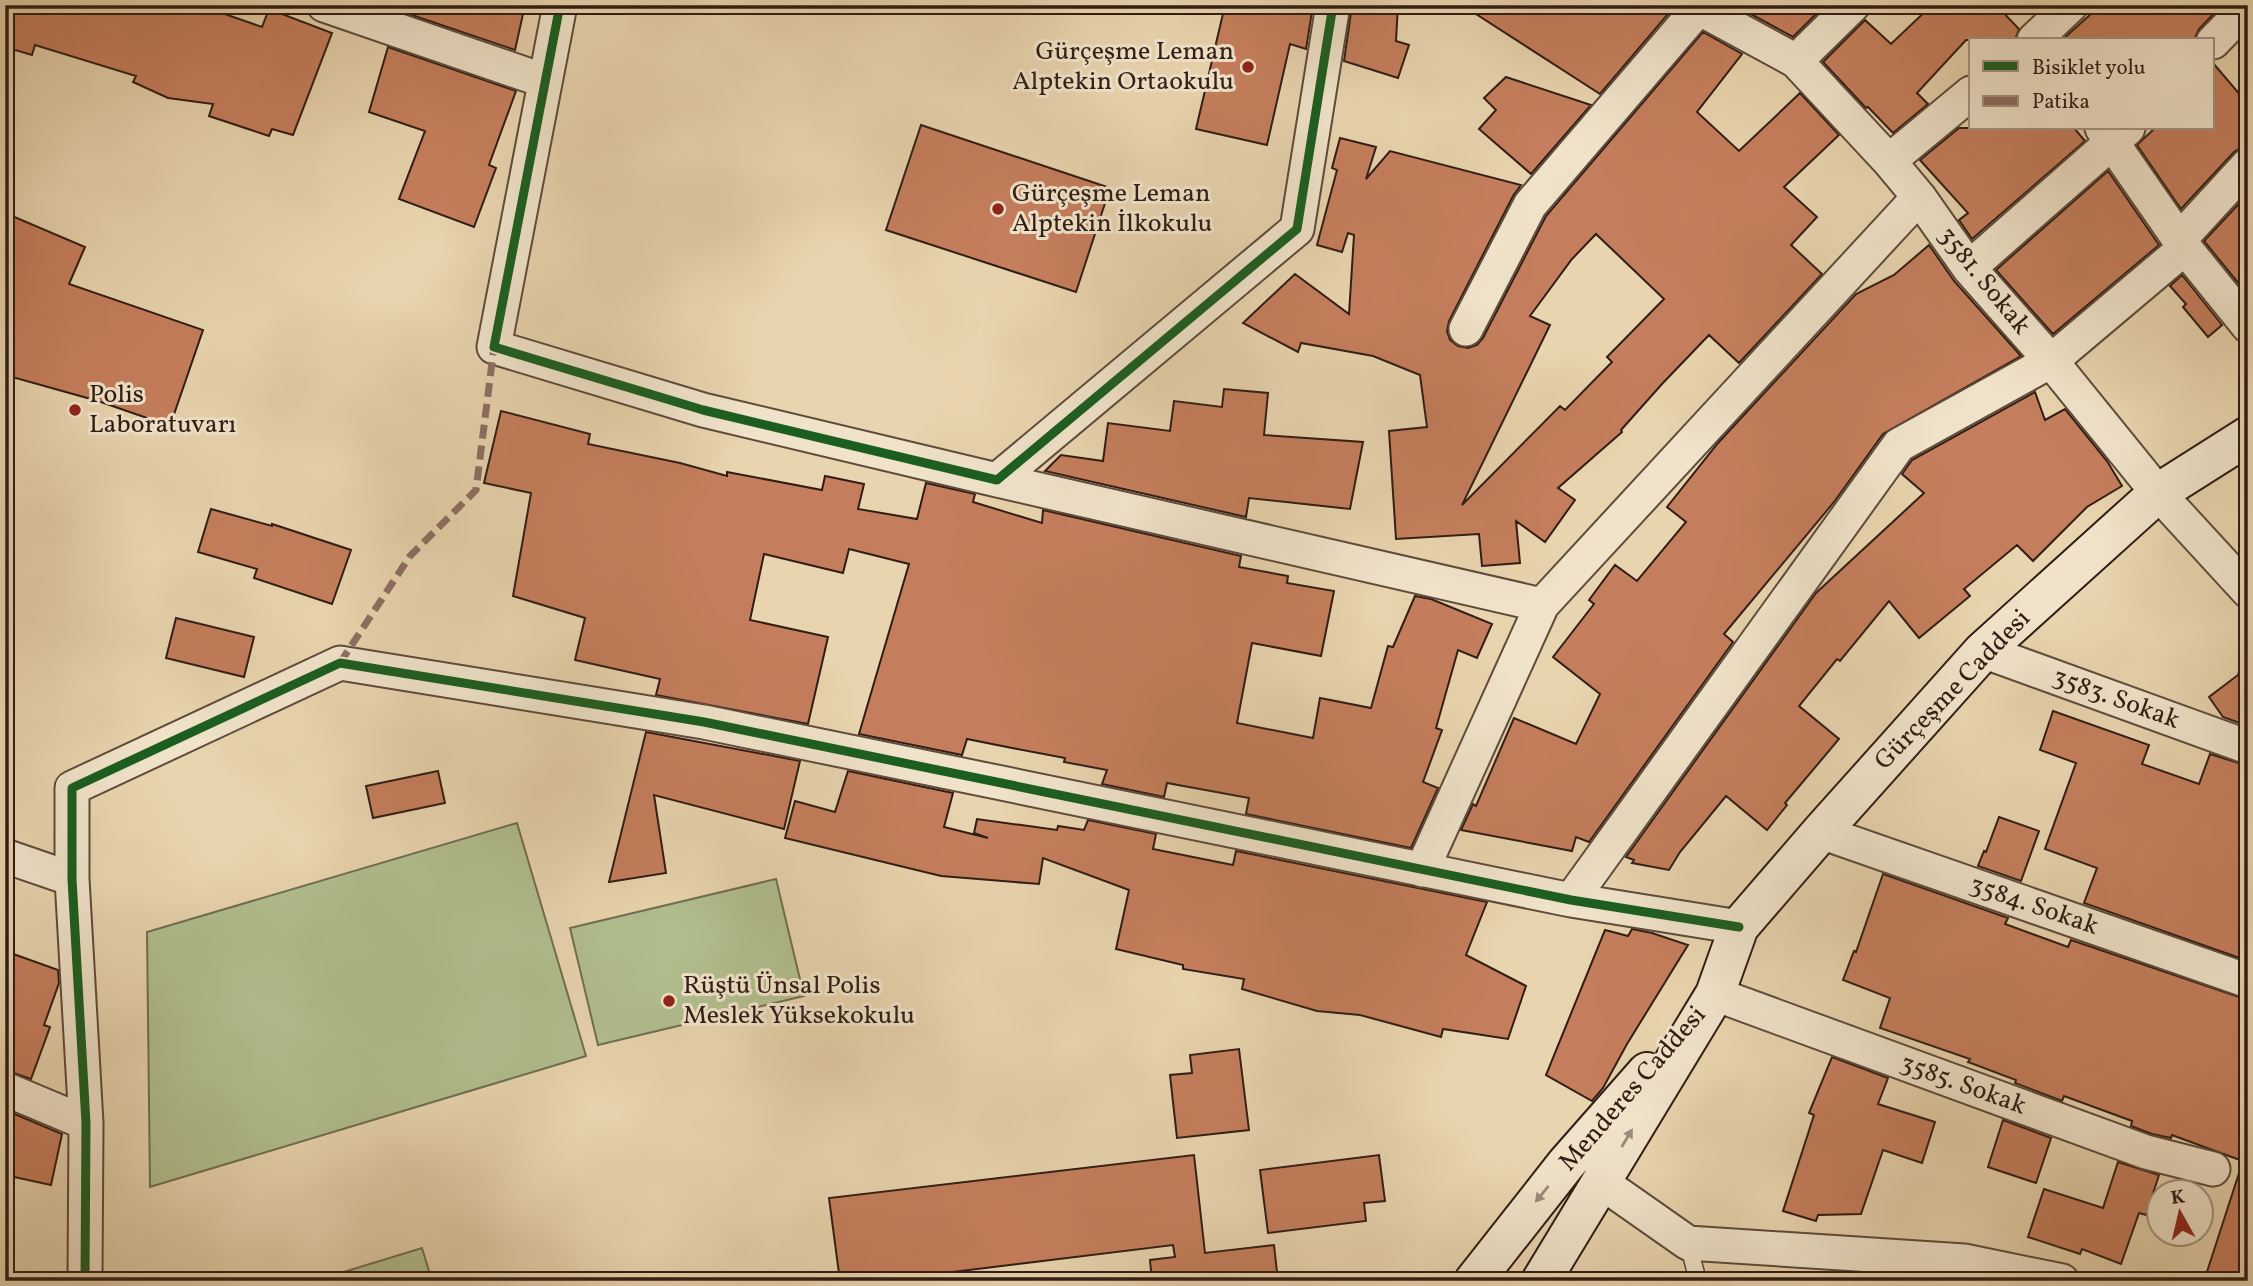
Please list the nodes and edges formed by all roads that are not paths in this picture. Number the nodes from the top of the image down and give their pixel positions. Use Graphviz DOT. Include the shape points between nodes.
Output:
graph roads {
  1 [pos="324,5"];
  2 [pos="560,5"];
  3 [pos="1332,5"];
  4 [pos="1853,5"];
  5 [pos="2071,5"];
  6 [pos="2248,6"];
  7 [pos="1696,7"];
  8 [pos="2044,29"];
  9 [pos="2214,41"];
  10 [pos="1796,61"];
  11 [pos="545,81"];
  12 [pos="1969,95"];
  13 [pos="2114,133"];
  14 [pos="1889,161"];
  15 [pos="2248,165"];
  16 [pos="1919,197"];
  17 [pos="2182,244"];
  18 [pos="1969,268"];
  19 [pos="2248,326"];
  20 [pos="1466,329"];
  21 [pos="2051,361"];
  22 [pos="2248,436"];
  23 [pos="997,480"];
  24 [pos="2158,493"];
  25 [pos="2248,591"];
  26 [pos="1542,605"];
  27 [pos="1983,651"];
  28 [pos="2248,747"];
  29 [pos="1821,832"];
  30 [pos="5,856"];
  31 [pos="1422,870"];
  32 [pos="72,879"];
  33 [pos="1571,900"];
  34 [pos="1739,927"];
  35 [pos="2248,981"];
  36 [pos="1715,994"];
  37 [pos="5,1089"];
  38 [pos="86,1123"];
  39 [pos="2213,1169"];
  40 [pos="1601,1182"];
  41 [pos="1688,1243"];
  42 [pos="1977,1271"];
  43 [pos="85,1281"];
  44 [pos="1474,1281"];
  45 [pos="1541,1281"];
  46 [pos="1698,1281"];
  47 [pos="2062,1281"];
  1 -- 11 [label="street"];
  2 -- 11 [label="street"];
  3 -- 23 [label="street" via="1297,229"];
  4 -- 10 [label="street"];
  5 -- 8 [label="street"];
  6 -- 9 [label="street"];
  7 -- 10 [label="street, 3581. Sokak"];
  7 -- 20 [label="street" via="1530,205"];
  10 -- 14 [label="street, 3581. Sokak"];
  11 -- 23 [label="street" via="494,347 704,410"];
  12 -- 14 [label="street"];
  13 -- 17 [label="street"];
  13 -- 18 [label="street"];
  14 -- 16 [label="street, 3581. Sokak"];
  15 -- 17 [label="street"];
  16 -- 18 [label="street, 3581. Sokak"];
  16 -- 26 [label="street"];
  17 -- 19 [label="street"];
  17 -- 21 [label="street"];
  18 -- 21 [label="street, 3581. Sokak"];
  21 -- 24 [label="street, 3581. Sokak"];
  21 -- 33 [label="street" via="1899,445"];
  22 -- 24 [label="main road, Gürçeşme Caddesi"];
  23 -- 26 [label="street"];
  24 -- 25 [label="street, 3581. Sokak"];
  24 -- 27 [label="main road, Gürçeşme Caddesi"];
  26 -- 31 [label="street"];
  27 -- 28 [label="street, 3583. Sokak"];
  27 -- 29 [label="main road, Gürçeşme Caddesi"];
  29 -- 34 [label="main road, Gürçeşme Caddesi"];
  29 -- 35 [label="street, 3584. Sokak"];
  30 -- 32 [label="street"];
  31 -- 32 [label="street" via="704,722 340,663 72,788"];
  31 -- 33 [label="street"];
  32 -- 38 [label="street"];
  33 -- 34 [label="street"];
  34 -- 36 [label="main road, Gürçeşme Caddesi"];
  36 -- 39 [label="street, 3585. Sokak" via="2146,1152"];
  40 -- 36 [label="main road, Menderes Caddesi, one-way"];
  36 -- 44 [label="main road, Menderes Caddesi, one-way" via="1566,1164"];
  37 -- 38 [label="street"];
  38 -- 43 [label="street"];
  40 -- 41 [label="street"];
  40 -- 45 [label="main road, Menderes Caddesi"];
  41 -- 42 [label="street"];
  41 -- 46 [label="lane"];
  42 -- 47 [label="street"];
}
